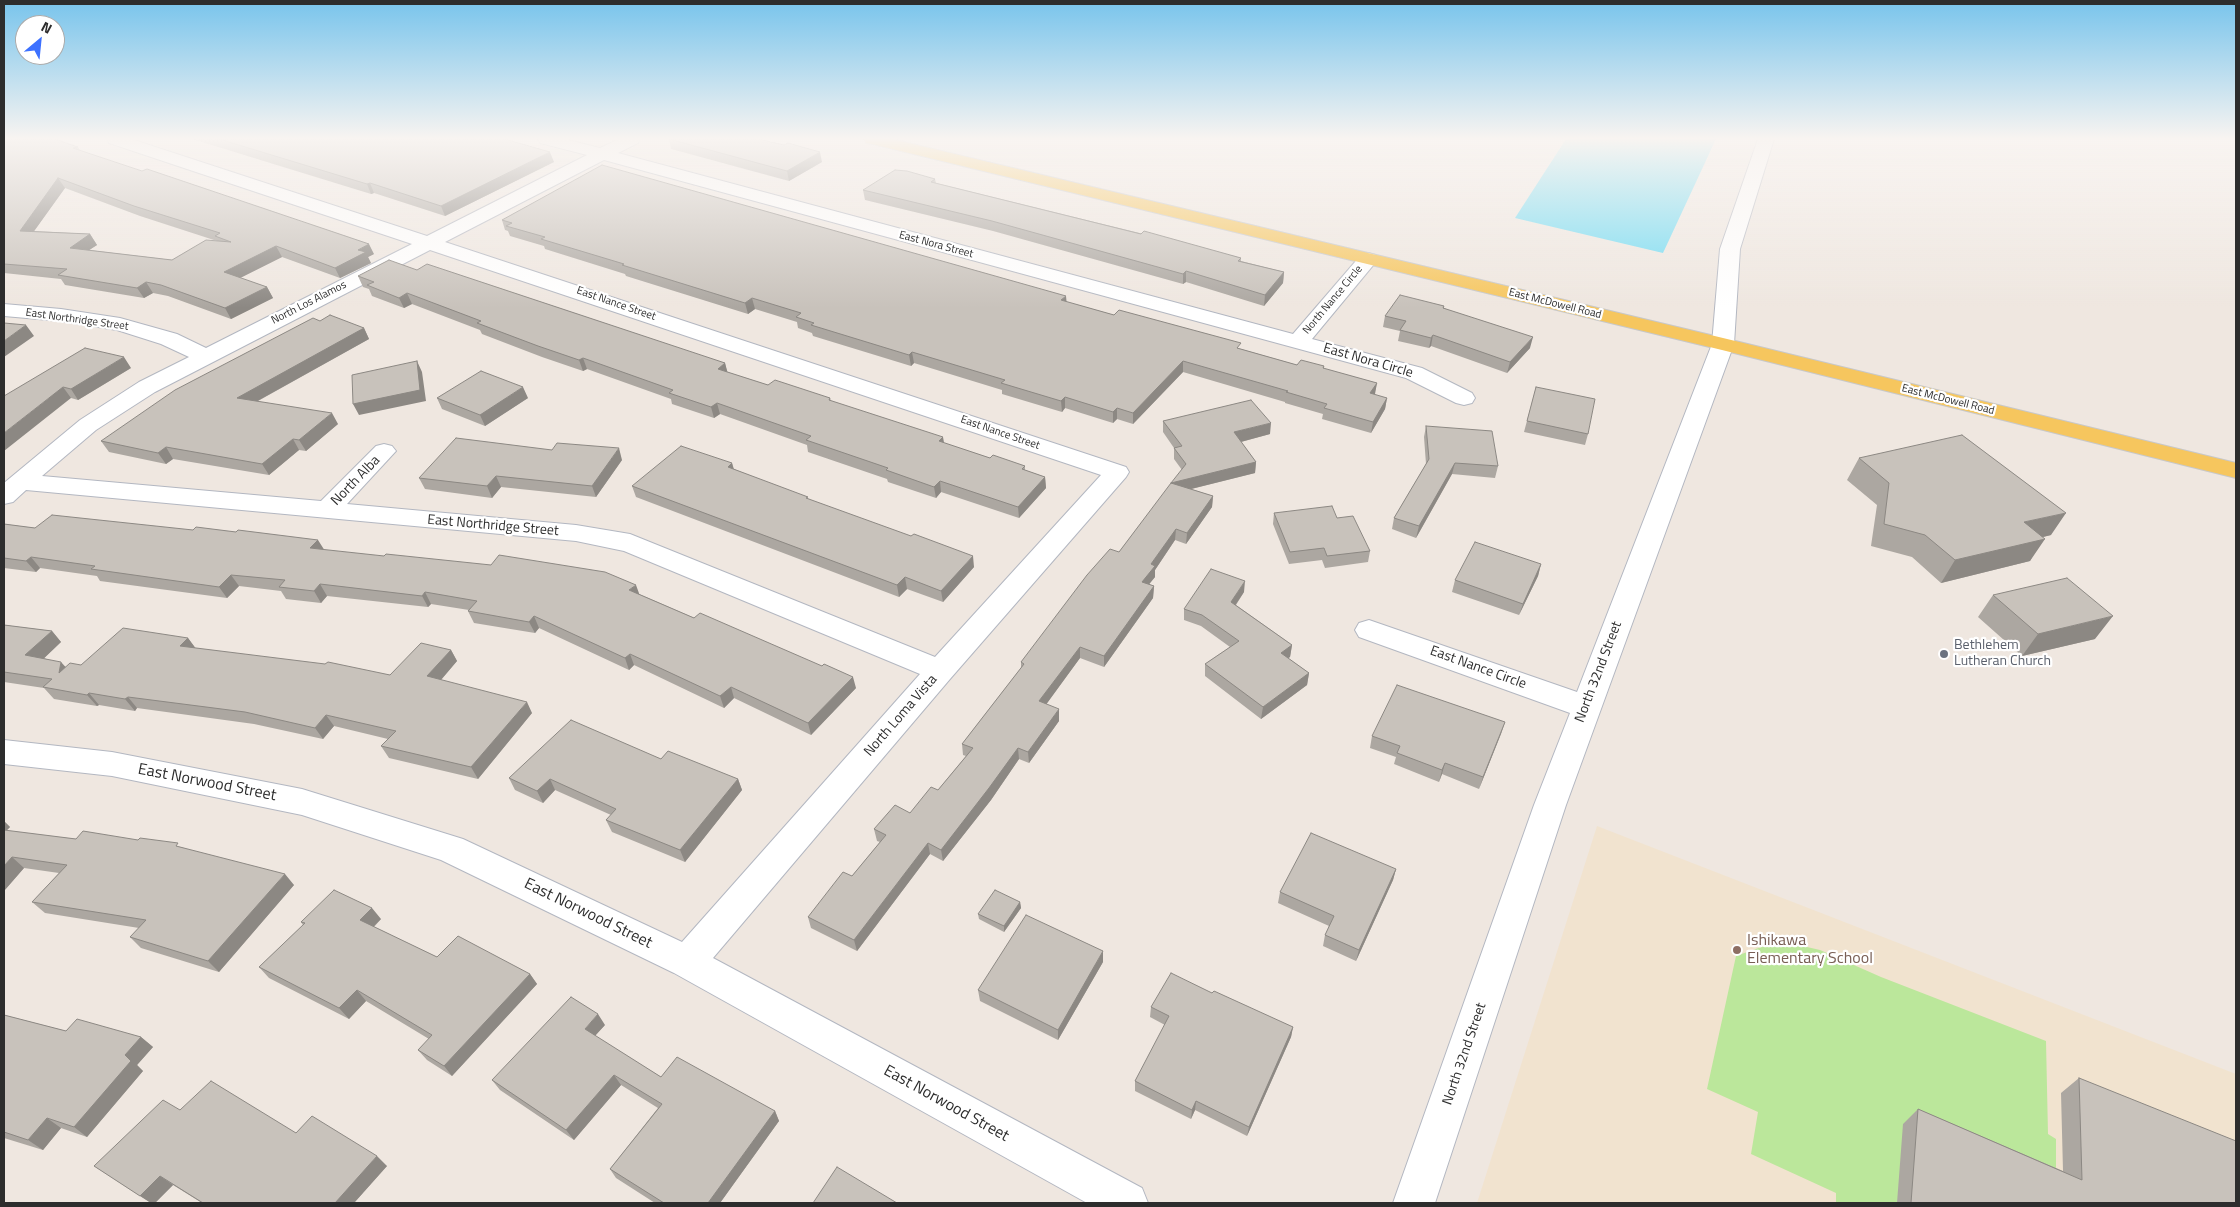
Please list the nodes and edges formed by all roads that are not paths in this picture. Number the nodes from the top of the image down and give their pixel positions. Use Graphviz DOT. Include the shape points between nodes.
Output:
graph roads {
  1 [pos="287,195"];
  2 [pos="521,195"];
  3 [pos="755,195"];
  4 [pos="1105,195"];
  5 [pos="1748,195"];
  6 [pos="430,242"];
  7 [pos="1368,259"];
  8 [pos="4,310"];
  9 [pos="1298,342"];
  10 [pos="1723,344"];
  11 [pos="204,356"];
  12 [pos="1464,398"];
  13 [pos="384,451"];
  14 [pos="2236,471"];
  15 [pos="1117,472"];
  16 [pos="13,489"];
  17 [pos="328,510"];
  18 [pos="1369,630"];
  19 [pos="940,671"];
  20 [pos="1586,707"];
  21 [pos="4,752"];
  22 [pos="687,962"];
  23 [pos="1127,1203"];
  24 [pos="1414,1203"];
  1 -- 6 [label="street, East Nance Street"];
  2 -- 6 [label="street, North Los Alamos"];
  3 -- 9 [label="street, East Nora Street"];
  4 -- 7 [label="main road, East McDowell Road"];
  5 -- 10 [label="street, North 32nd Street" via="1730,249"];
  6 -- 11 [label="street, North Los Alamos"];
  6 -- 15 [label="street, East Nance Street"];
  7 -- 9 [label="street, North Nance Circle"];
  7 -- 10 [label="main road, East McDowell Road"];
  8 -- 11 [label="street, East Northridge Street" via="120,324 169,339"];
  9 -- 12 [label="street, East Nora Circle" via="1414,373"];
  10 -- 14 [label="main road, East McDowell Road"];
  10 -- 20 [label="street, North 32nd Street"];
  11 -- 16 [label="street, North Los Alamos" via="88,425"];
  13 -- 17 [label="street, North Alba"];
  15 -- 19 [label="street, North Loma Vista"];
  16 -- 17 [label="street, East Northridge Street"];
  17 -- 19 [label="street, East Northridge Street" via="576,533 630,543"];
  18 -- 20 [label="street, East Nance Circle"];
  19 -- 22 [label="street, North Loma Vista"];
  20 -- 24 [label="street, North 32nd Street"];
  21 -- 22 [label="street, East Norwood Street" via="112,764 311,804 451,849"];
  22 -- 23 [label="street, East Norwood Street"];
}
